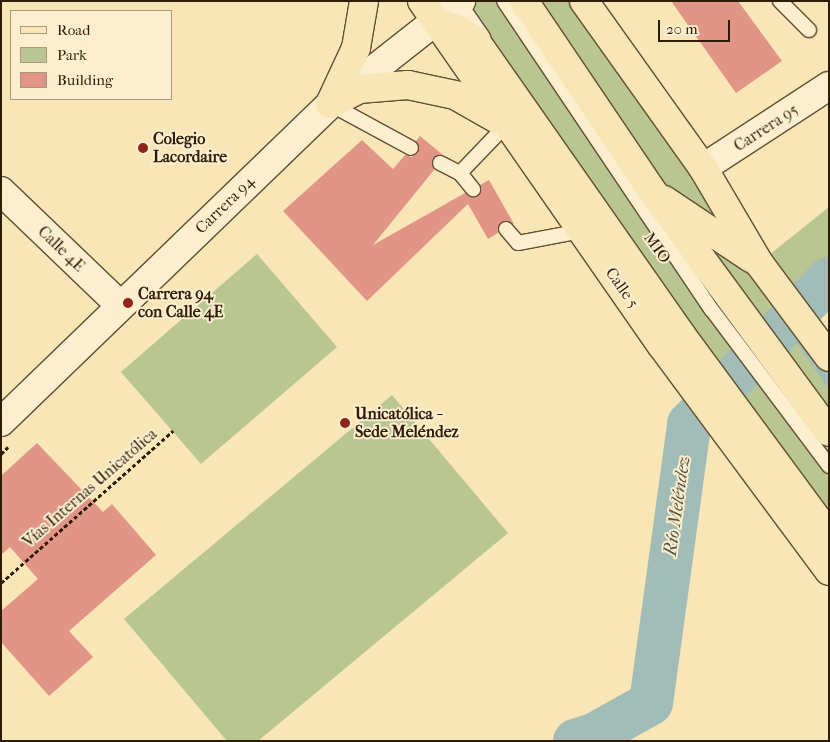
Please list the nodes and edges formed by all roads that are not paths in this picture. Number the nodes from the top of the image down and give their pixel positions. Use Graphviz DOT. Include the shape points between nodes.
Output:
graph roads {
  1 [pos="364,1"];
  2 [pos="422,1"];
  3 [pos="504,1"];
  4 [pos="524,1"];
  5 [pos="584,1"];
  6 [pos="780,1"];
  7 [pos="459,2"];
  8 [pos="437,23"];
  9 [pos="810,30"];
  10 [pos="829,86"];
  11 [pos="330,104"];
  12 [pos="506,125"];
  13 [pos="410,148"];
  14 [pos="440,163"];
  15 [pos="703,168"];
  16 [pos="460,172"];
  17 [pos="473,189"];
  18 [pos="1,191"];
  19 [pos="654,194"];
  20 [pos="506,228"];
  21 [pos="581,231"];
  22 [pos="761,267"];
  23 [pos="720,304"];
  24 [pos="121,306"];
  25 [pos="677,335"];
  26 [pos="829,357"];
  27 [pos="1,422"];
  28 [pos="820,432"];
  29 [pos="772,466"];
  30 [pos="829,466"];
  31 [pos="829,513"];
  32 [pos="829,535"];
  33 [pos="829,571"];
  1 -- 11 [label="main road" via="356,48"];
  2 -- 8 [label="main road, Calle 5"];
  3 -- 23 [label="lane, MIO"];
  4 -- 19 [label="main road"];
  5 -- 15 [label="main road"];
  6 -- 9 [label="lane"];
  7 -- 8 [label="street, Carrera 94"];
  7 -- 25 [label="lane, MIO"];
  8 -- 11 [label="street, Carrera 94"];
  8 -- 12 [label="main road, Calle 5"];
  8 -- 25 [label="main road" via="457,29 475,40"];
  10 -- 15 [label="street, Carrera 95"];
  11 -- 12 [label="main road" via="359,89 408,85 455,95"];
  11 -- 13 [label="lane"];
  11 -- 24 [label="street, Carrera 94"];
  12 -- 16 [label="lane"];
  12 -- 21 [label="main road, Calle 5"];
  14 -- 16 [label="lane"];
  15 -- 22 [label="main road"];
  16 -- 17 [label="lane"];
  18 -- 24 [label="street, Calle 4E"];
  19 -- 22 [label="main road"];
  19 -- 23 [label="main road"];
  20 -- 21 [label="lane" via="518,243"];
  21 -- 25 [label="main road, Calle 5"];
  22 -- 26 [label="main road"];
  23 -- 28 [label="main road"];
  24 -- 27 [label="street, Carrera 94"];
  25 -- 29 [label="main road, Calle 5"];
  25 -- 29 [label="lane, MIO"];
  28 -- 30 [label="lane"];
  29 -- 31 [label="lane, MIO"];
  29 -- 32 [label="main road"];
  29 -- 33 [label="main road, Calle 5"];
}
